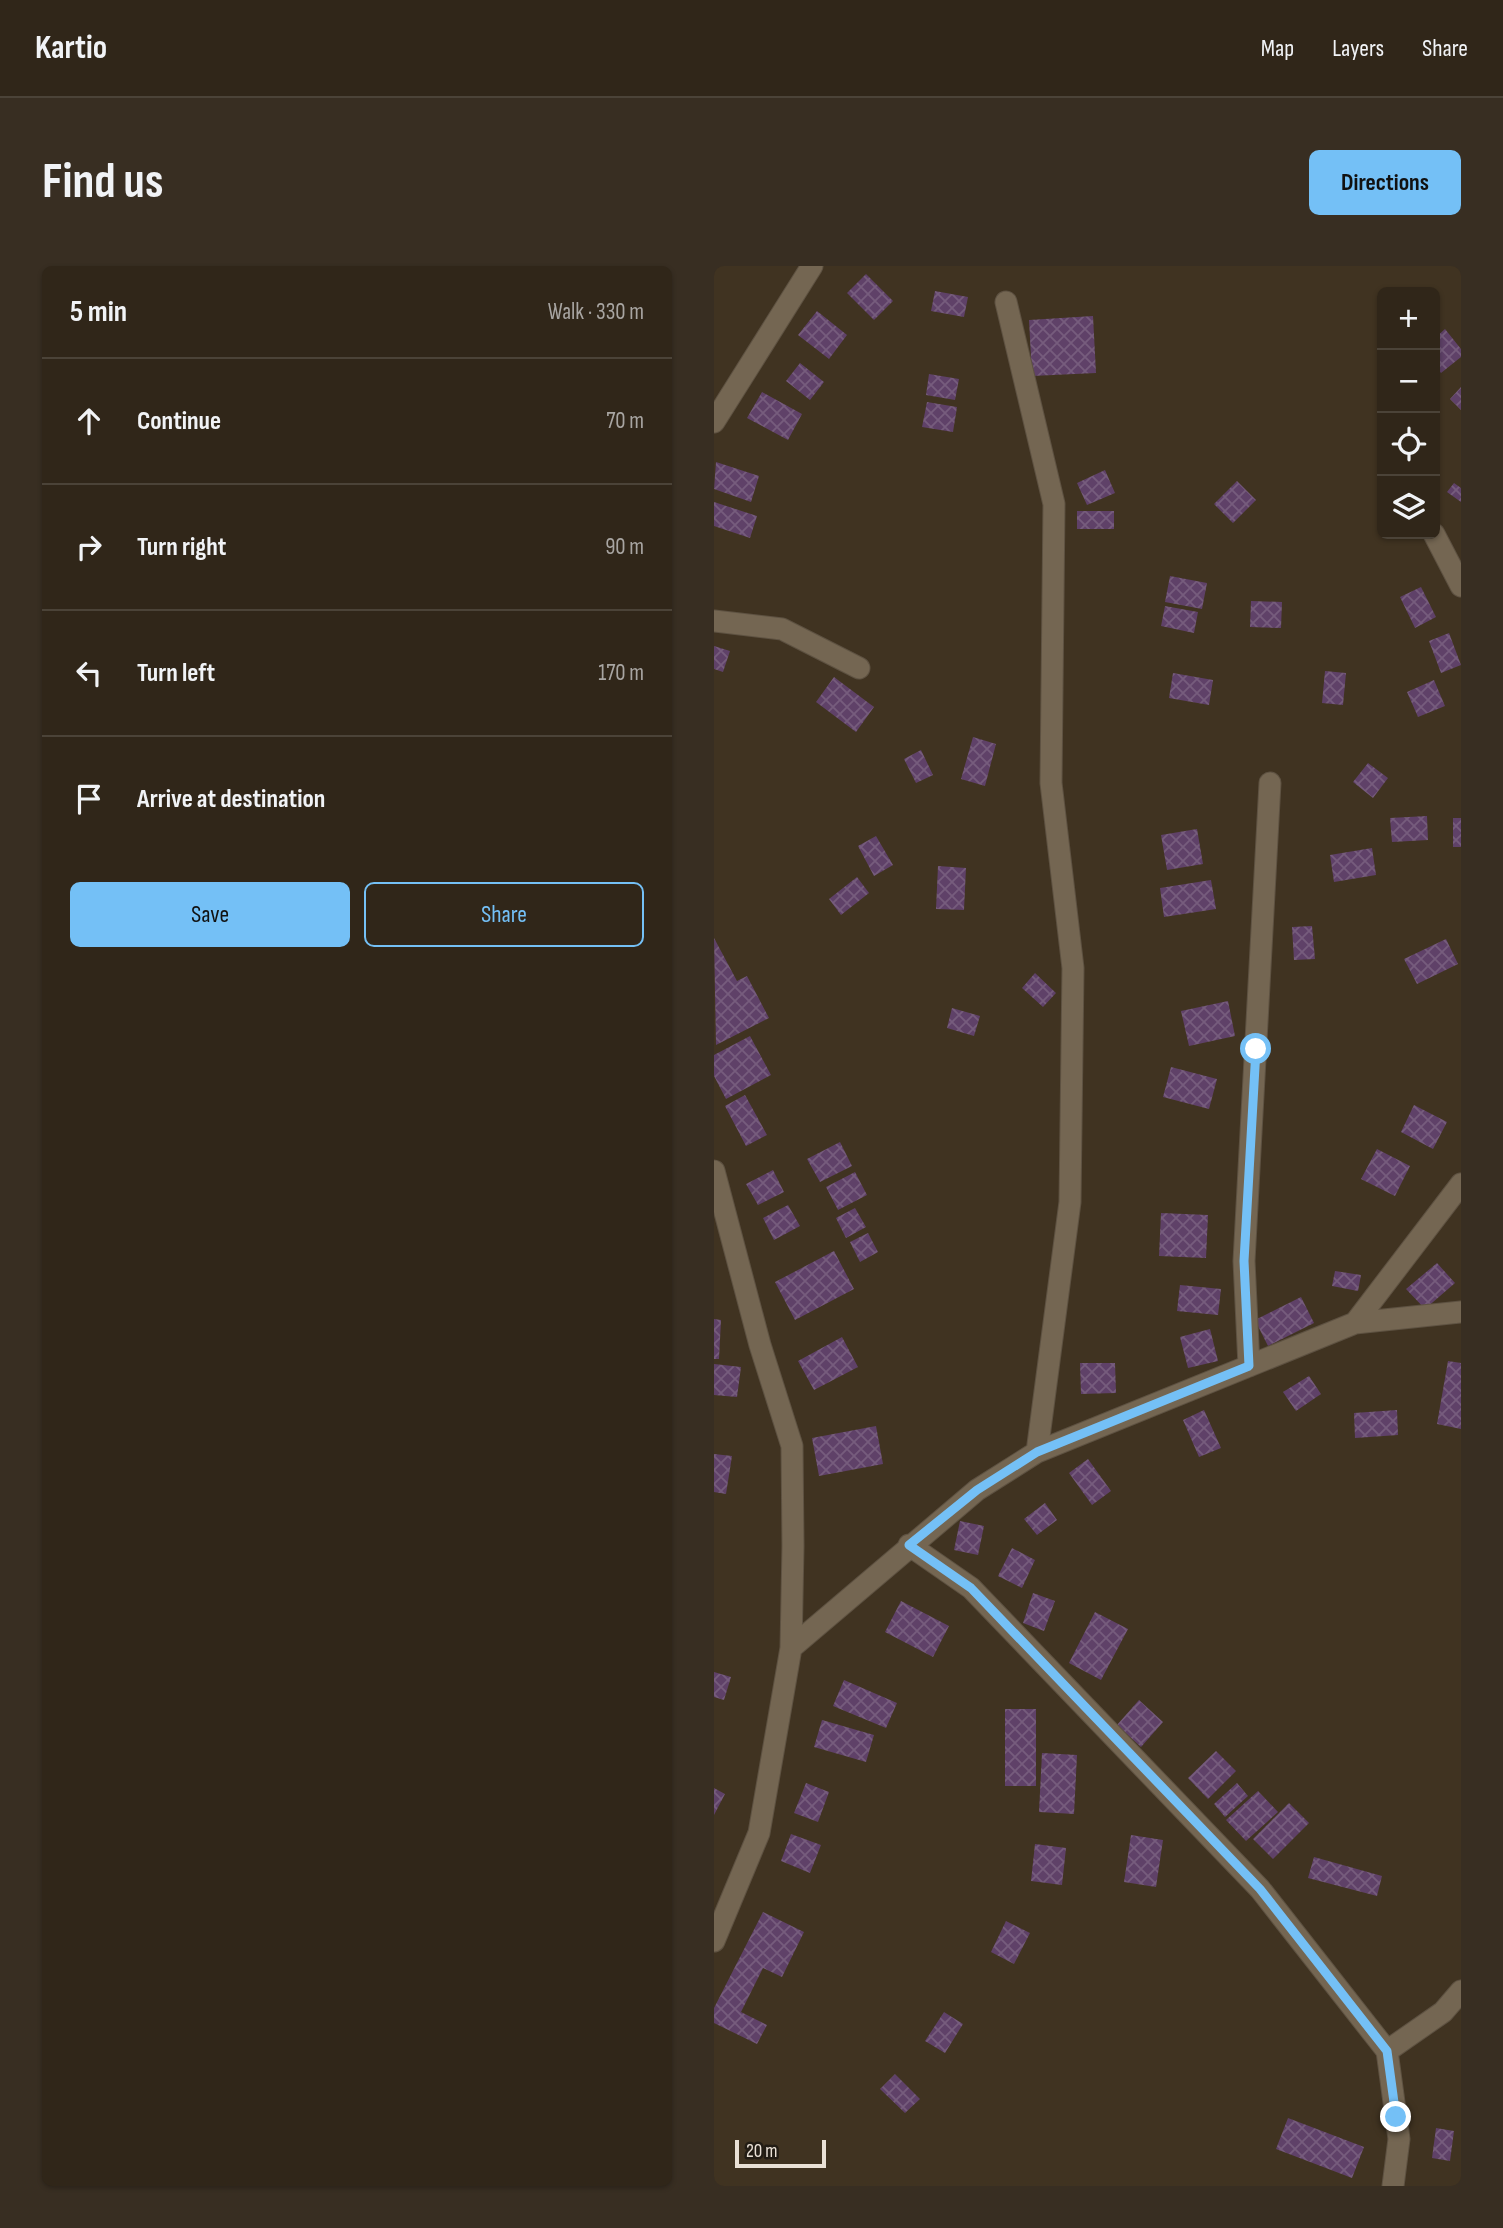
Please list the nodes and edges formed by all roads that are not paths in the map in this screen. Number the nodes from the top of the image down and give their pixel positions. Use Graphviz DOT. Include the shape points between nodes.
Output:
graph roads {
  1 [pos="812,266"];
  2 [pos="1006,302"];
  3 [pos="714,422"];
  4 [pos="1437,539"];
  5 [pos="1461,586"];
  6 [pos="714,621"];
  7 [pos="859,668"];
  8 [pos="1270,783"];
  9 [pos="714,1171"];
  10 [pos="1461,1184"];
  11 [pos="1461,1312"];
  12 [pos="1355,1323"];
  13 [pos="1249,1366"];
  14 [pos="1037,1452"];
  15 [pos="909,1545"];
  16 [pos="791,1647"];
  17 [pos="714,1941"];
  18 [pos="1461,1991"];
  19 [pos="1387,2051"];
  20 [pos="1393,2186"];
  1 -- 3 [label="street"];
  2 -- 14 [label="street" via="1054,503 1051,783 1073,968 1070,1202"];
  4 -- 5 [label="street"];
  6 -- 7 [label="street" via="782,629"];
  8 -- 13 [label="street" via="1244,1261"];
  9 -- 16 [label="street" via="792,1446"];
  10 -- 12 [label="street"];
  11 -- 12 [label="street"];
  12 -- 13 [label="street"];
  13 -- 14 [label="street"];
  14 -- 15 [label="street" via="977,1490"];
  15 -- 16 [label="street"];
  15 -- 19 [label="street" via="971,1588 1260,1889"];
  16 -- 17 [label="street" via="760,1833"];
  18 -- 19 [label="street" via="1443,2012"];
  19 -- 20 [label="street" via="1399,2139"];
}
